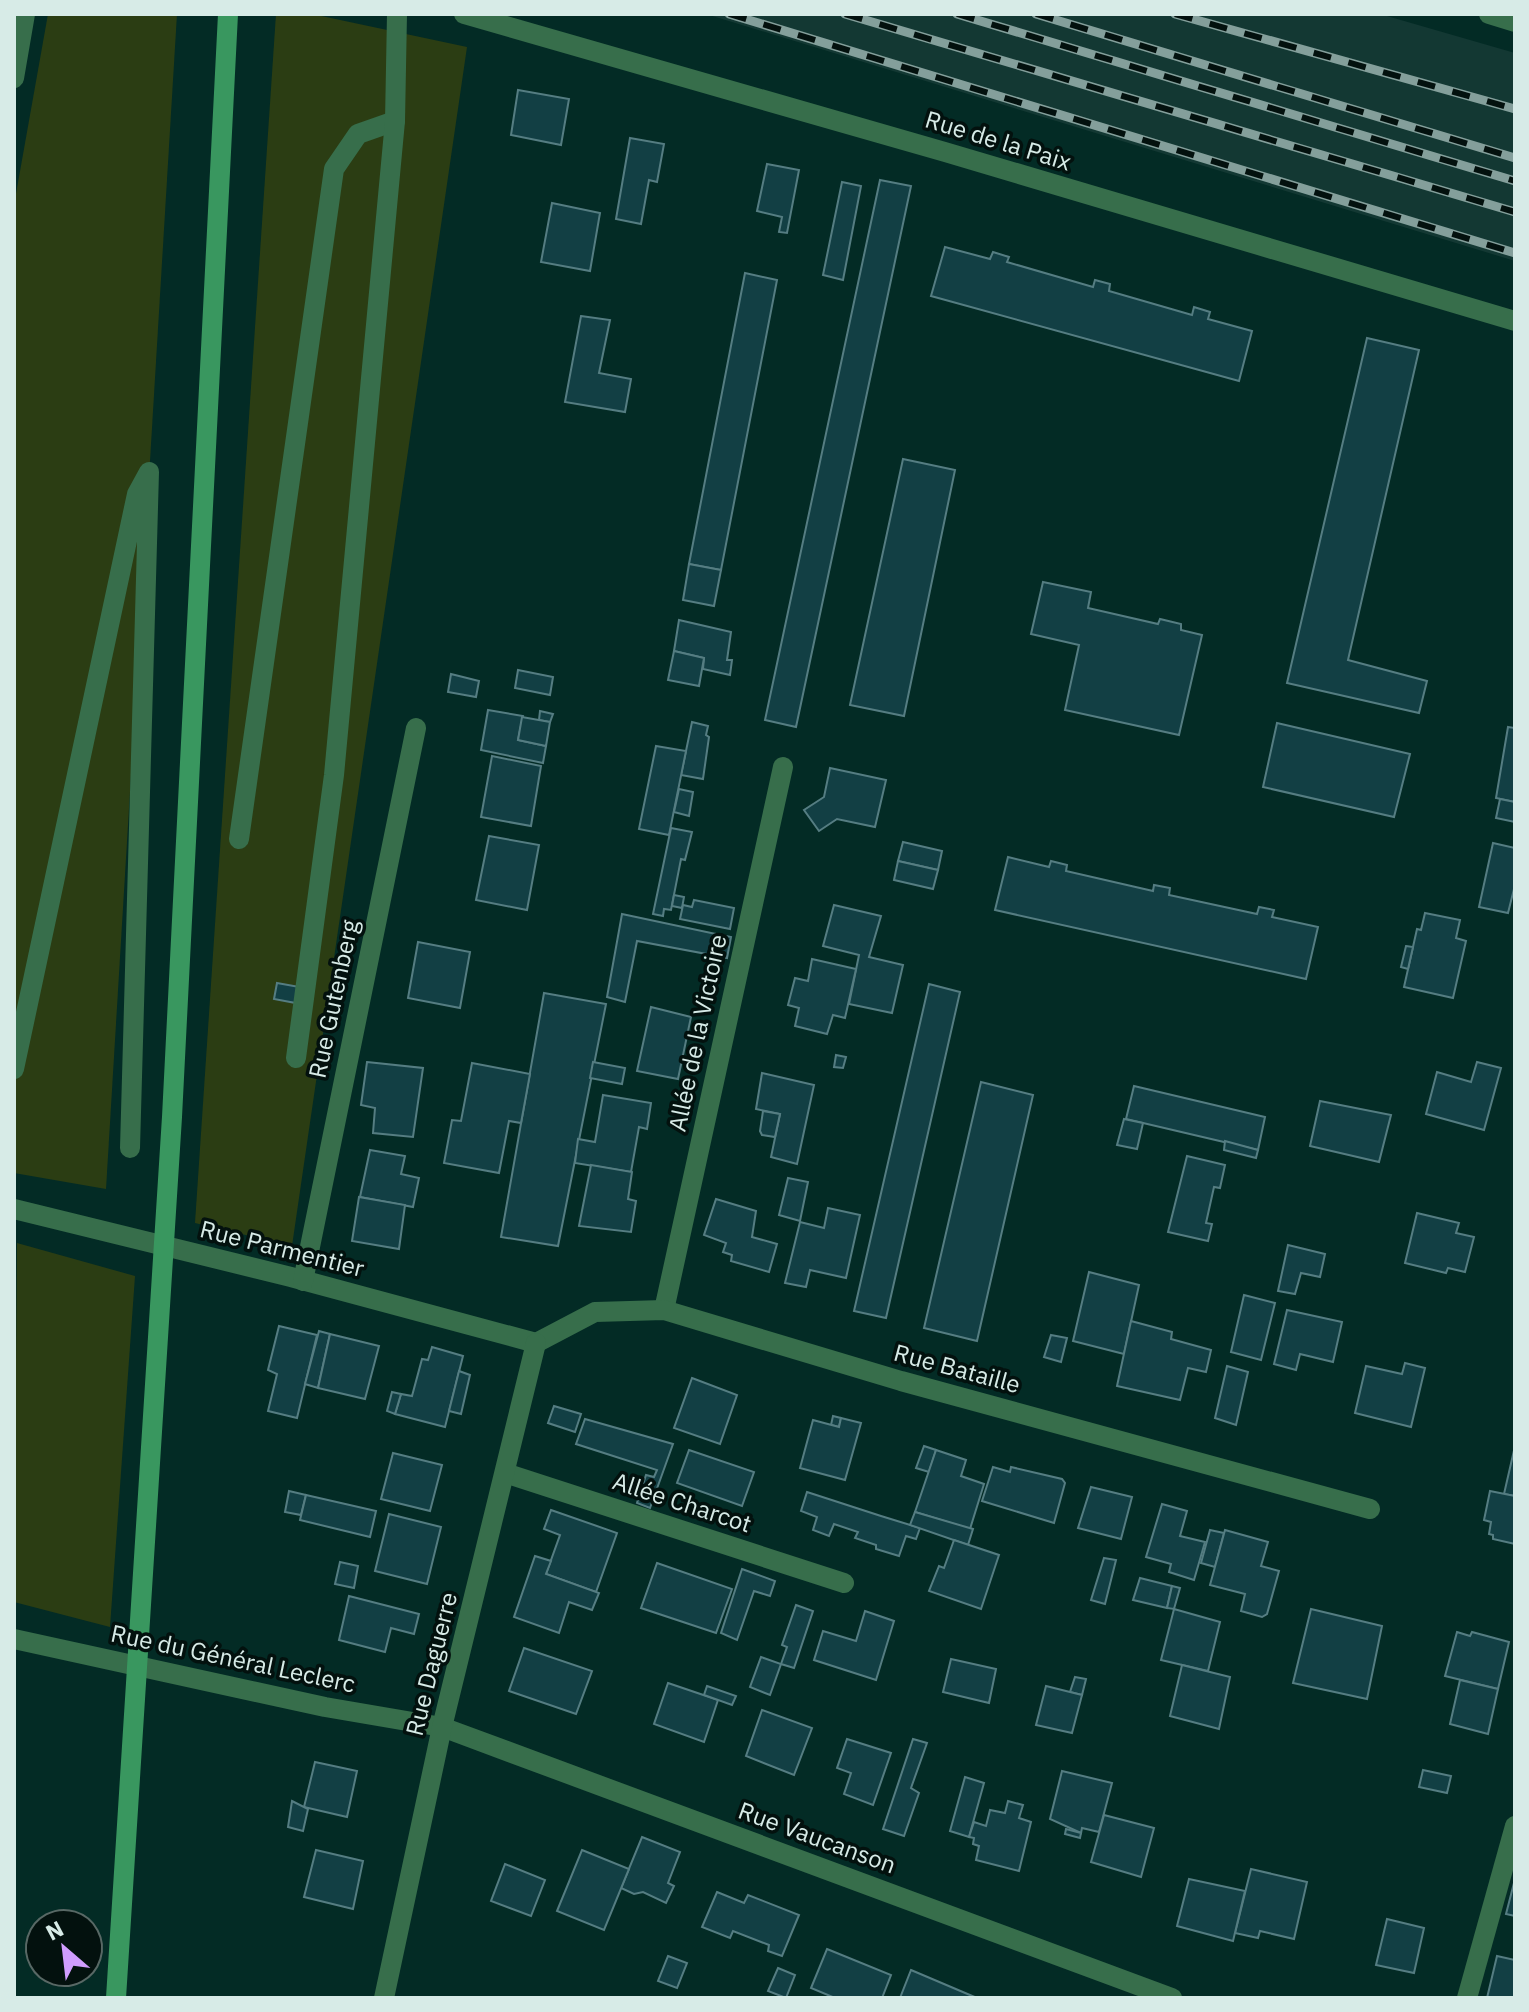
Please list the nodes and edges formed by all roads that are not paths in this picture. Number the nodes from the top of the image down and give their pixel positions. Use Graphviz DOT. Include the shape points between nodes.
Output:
graph roads {
  1 [pos="25,14"];
  2 [pos="228,14"];
  3 [pos="397,14"];
  4 [pos="464,14"];
  5 [pos="1489,14"];
  6 [pos="1515,22"];
  7 [pos="14,78"];
  8 [pos="395,121"];
  9 [pos="1515,321"];
  10 [pos="416,728"];
  11 [pos="783,767"];
  12 [pos="239,839"];
  13 [pos="296,1058"];
  14 [pos="14,1069"];
  15 [pos="130,1148"];
  16 [pos="14,1209"];
  17 [pos="297,1279"];
  18 [pos="664,1310"];
  19 [pos="536,1343"];
  20 [pos="505,1473"];
  21 [pos="1370,1509"];
  22 [pos="844,1583"];
  23 [pos="14,1639"];
  24 [pos="442,1727"];
  25 [pos="1515,1826"];
  26 [pos="116,1998"];
  27 [pos="384,1998"];
  28 [pos="1172,1998"];
  29 [pos="1467,1998"];
  1 -- 7 [label="street"];
  2 -- 26 [label="main road" via="172,1117"];
  3 -- 8 [label="street"];
  4 -- 9 [label="street, Rue de la Paix"];
  5 -- 6 [label="street"];
  8 -- 12 [label="street" via="358,134 334,169"];
  8 -- 13 [label="street" via="334,775"];
  10 -- 17 [label="street, Rue Gutenberg"];
  11 -- 18 [label="street, Allée de la Victoire"];
  14 -- 15 [label="street" via="137,494 149,472"];
  16 -- 17 [label="street, Rue Parmentier"];
  17 -- 19 [label="street, Rue Parmentier"];
  18 -- 19 [label="street, Rue Bataille" via="595,1312"];
  18 -- 21 [label="street, Rue Bataille" via="901,1381"];
  19 -- 20 [label="street, Rue Daguerre"];
  20 -- 22 [label="street, Allée Charcot"];
  20 -- 24 [label="street, Rue Daguerre"];
  23 -- 24 [label="street, Rue du Général Leclerc"];
  24 -- 27 [label="street, Rue Daguerre"];
  24 -- 28 [label="street, Rue Vaucanson"];
  25 -- 29 [label="street"];
}
